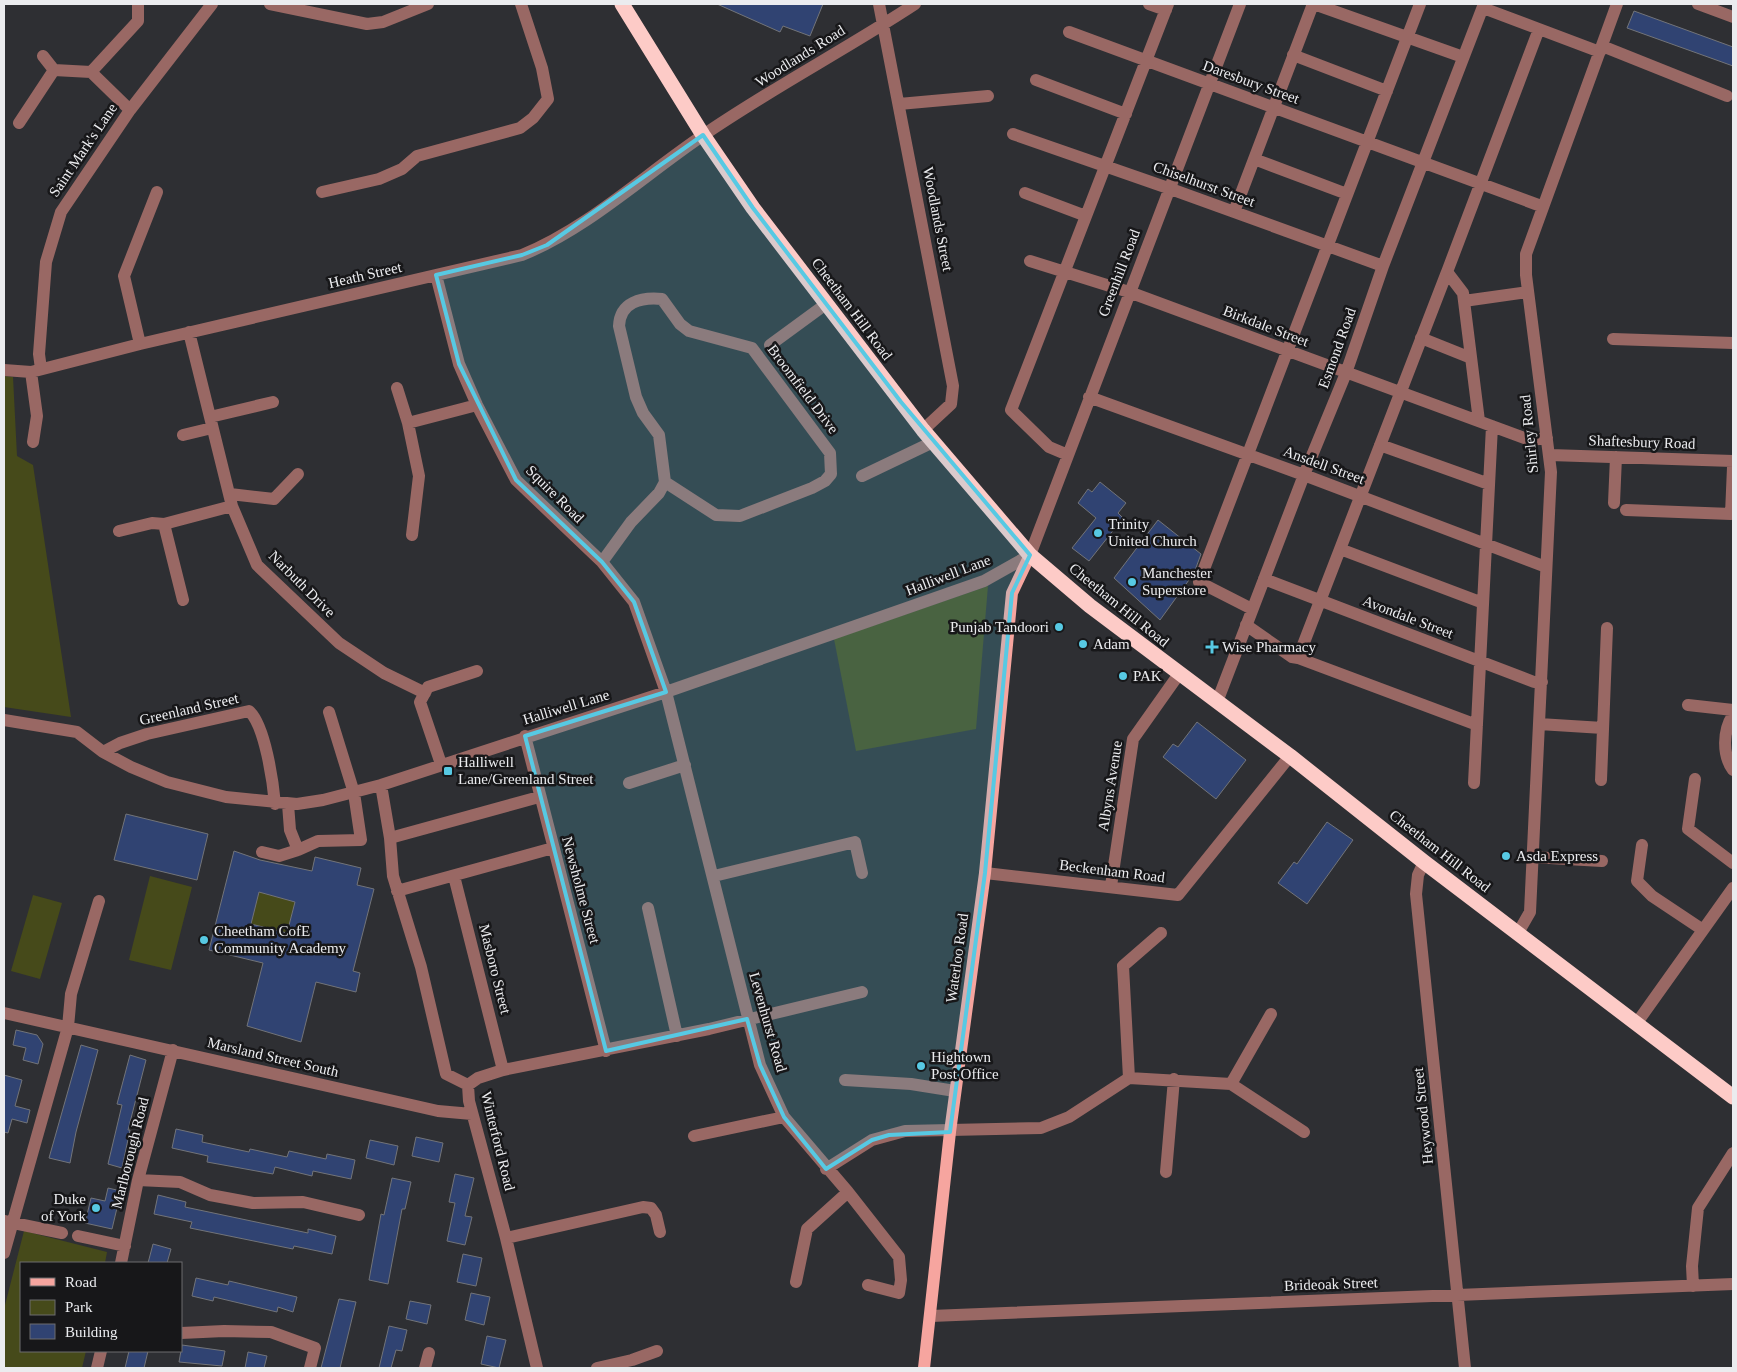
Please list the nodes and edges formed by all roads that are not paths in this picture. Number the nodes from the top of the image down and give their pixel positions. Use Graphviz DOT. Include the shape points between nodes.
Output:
graph roads {
  1 [pos="138,4"];
  2 [pos="212,4"];
  3 [pos="270,4"];
  4 [pos="428,4"];
  5 [pos="522,4"];
  6 [pos="622,4"];
  7 [pos="879,4"];
  8 [pos="915,4"];
  9 [pos="1149,4"];
  10 [pos="1240,4"];
  11 [pos="1313,4"];
  12 [pos="1420,4"];
  13 [pos="1617,4"];
  14 [pos="1698,4"];
  15 [pos="1484,6"];
  16 [pos="1167,7"];
  17 [pos="1733,17"];
  18 [pos="884,24"];
  19 [pos="1539,29"];
  20 [pos="1068,32"];
  21 [pos="1407,37"];
  22 [pos="1601,49"];
  23 [pos="1294,55"];
  24 [pos="43,56"];
  25 [pos="1463,57"];
  26 [pos="1146,61"];
  27 [pos="54,70"];
  28 [pos="91,72"];
  29 [pos="1036,80"];
  30 [pos="1210,84"];
  31 [pos="1387,91"];
  32 [pos="988,96"];
  33 [pos="1727,96"];
  34 [pos="899,104"];
  35 [pos="1274,108"];
  36 [pos="130,110"];
  37 [pos="1126,114"];
  38 [pos="19,123"];
  39 [pos="1013,134"];
  40 [pos="702,135"];
  41 [pos="1367,142"];
  42 [pos="1254,158"];
  43 [pos="1423,163"];
  44 [pos="1106,166"];
  45 [pos="1480,184"];
  46 [pos="1168,188"];
  47 [pos="157,192"];
  48 [pos="322,192"];
  49 [pos="1025,193"];
  50 [pos="1348,194"];
  51 [pos="1542,206"];
  52 [pos="1234,212"];
  53 [pos="1086,216"];
  54 [pos="1328,246"];
  55 [pos="1030,260"];
  56 [pos="1383,266"];
  57 [pos="1065,272"];
  58 [pos="1447,272"];
  59 [pos="436,275"];
  60 [pos="1129,292"];
  61 [pos="1528,292"];
  62 [pos="1464,301"];
  63 [pos="826,304"];
  64 [pos="189,332"];
  65 [pos="1421,338"];
  66 [pos="1613,339"];
  67 [pos="1733,343"];
  68 [pos="140,344"];
  69 [pos="770,345"];
  70 [pos="1287,352"];
  71 [pos="1471,358"];
  72 [pos="4,370"];
  73 [pos="36,371"];
  74 [pos="1346,374"];
  75 [pos="397,388"];
  76 [pos="1400,393"];
  77 [pos="1089,396"];
  78 [pos="273,402"];
  79 [pos="477,405"];
  80 [pos="1479,421"];
  81 [pos="211,423"];
  82 [pos="408,423"];
  83 [pos="1492,426"];
  84 [pos="923,430"];
  85 [pos="183,434"];
  86 [pos="1547,438"];
  87 [pos="32,442"];
  88 [pos="933,442"];
  89 [pos="1380,445"];
  90 [pos="1248,454"];
  91 [pos="1068,455"];
  92 [pos="1550,455"];
  93 [pos="1616,457"];
  94 [pos="1733,461"];
  95 [pos="1733,467"];
  96 [pos="298,474"];
  97 [pos="1304,474"];
  98 [pos="862,476"];
  99 [pos="666,482"];
  100 [pos="1489,484"];
  101 [pos="1360,496"];
  102 [pos="231,500"];
  103 [pos="1614,503"];
  104 [pos="1626,510"];
  105 [pos="1732,514"];
  106 [pos="164,524"];
  107 [pos="119,531"];
  108 [pos="412,535"];
  109 [pos="1486,544"];
  110 [pos="1340,549"];
  111 [pos="1030,555"];
  112 [pos="602,562"];
  113 [pos="1546,567"];
  114 [pos="1264,579"];
  115 [pos="183,600"];
  116 [pos="1320,601"];
  117 [pos="1483,603"];
  118 [pos="1252,609"];
  119 [pos="1246,625"];
  120 [pos="1607,628"];
  121 [pos="1298,658"];
  122 [pos="1480,662"];
  123 [pos="477,671"];
  124 [pos="1178,674"];
  125 [pos="1542,682"];
  126 [pos="666,692"];
  127 [pos="425,693"];
  128 [pos="1218,702"];
  129 [pos="1688,705"];
  130 [pos="1733,710"];
  131 [pos="329,712"];
  132 [pos="1733,714"];
  133 [pos="4,720"];
  134 [pos="1539,724"];
  135 [pos="1477,725"];
  136 [pos="1603,728"];
  137 [pos="525,736"];
  138 [pos="103,752"];
  139 [pos="1290,756"];
  140 [pos="441,764"];
  141 [pos="685,765"];
  142 [pos="1733,770"];
  143 [pos="1695,779"];
  144 [pos="1601,780"];
  145 [pos="629,783"];
  146 [pos="1474,783"];
  147 [pos="381,785"];
  148 [pos="354,793"];
  149 [pos="540,798"];
  150 [pos="275,804"];
  151 [pos="288,804"];
  152 [pos="390,838"];
  153 [pos="1642,846"];
  154 [pos="553,848"];
  155 [pos="298,850"];
  156 [pos="262,852"];
  157 [pos="1532,857"];
  158 [pos="1424,862"];
  159 [pos="1602,862"];
  160 [pos="1733,863"];
  161 [pos="862,873"];
  162 [pos="985,873"];
  163 [pos="454,876"];
  164 [pos="714,876"];
  165 [pos="1111,886"];
  166 [pos="397,891"];
  167 [pos="1732,892"];
  168 [pos="100,901"];
  169 [pos="648,908"];
  170 [pos="1703,930"];
  171 [pos="1161,933"];
  172 [pos="1518,933"];
  173 [pos="862,992"];
  174 [pos="4,1013"];
  175 [pos="1271,1014"];
  176 [pos="747,1019"];
  177 [pos="1636,1024"];
  178 [pos="68,1027"];
  179 [pos="677,1036"];
  180 [pos="173,1050"];
  181 [pos="606,1051"];
  182 [pos="503,1070"];
  183 [pos="1129,1078"];
  184 [pos="1174,1079"];
  185 [pos="845,1080"];
  186 [pos="1232,1084"];
  187 [pos="468,1085"];
  188 [pos="955,1091"];
  189 [pos="1733,1097"];
  190 [pos="472,1114"];
  191 [pos="784,1117"];
  192 [pos="950,1132"];
  193 [pos="1304,1132"];
  194 [pos="694,1136"];
  195 [pos="1733,1154"];
  196 [pos="826,1168"];
  197 [pos="1166,1172"];
  198 [pos="138,1180"];
  199 [pos="848,1192"];
  200 [pos="359,1215"];
  201 [pos="8,1222"];
  202 [pos="660,1232"];
  203 [pos="62,1233"];
  204 [pos="78,1236"];
  205 [pos="506,1238"];
  206 [pos="125,1246"];
  207 [pos="4,1253"];
  208 [pos="121,1262"];
  209 [pos="796,1282"];
  210 [pos="1733,1284"];
  211 [pos="868,1285"];
  212 [pos="1693,1286"];
  213 [pos="1458,1296"];
  214 [pos="931,1316"];
  215 [pos="182,1333"];
  216 [pos="657,1351"];
  217 [pos="101,1352"];
  218 [pos="429,1353"];
  219 [pos="97,1368"];
  220 [pos="310,1368"];
  221 [pos="425,1368"];
  222 [pos="537,1368"];
  223 [pos="597,1368"];
  224 [pos="924,1368"];
  225 [pos="1465,1368"];
  1 -- 28 [label="street" via="138,21"];
  2 -- 36 [label="street, Saint Mark's Lane"];
  3 -- 4 [label="street" via="367,24 383,22"];
  5 -- 48 [label="street" via="548,99 533,118 520,128 417,156 402,169 379,179"];
  6 -- 40 [label="highway, Cheetham Hill Road"];
  7 -- 18 [label="street, Woodlands Street"];
  8 -- 18 [label="street, Woodlands Road"];
  9 -- 16 [label="street"];
  10 -- 30 [label="street, Greenhill Road"];
  11 -- 21 [label="street"];
  11 -- 23 [label="street"];
  12 -- 21 [label="street"];
  13 -- 22 [label="street, Shirley Road"];
  14 -- 17 [label="street"];
  15 -- 19 [label="street"];
  15 -- 25 [label="street, Esmond Road"];
  16 -- 26 [label="street"];
  18 -- 34 [label="street, Woodlands Street"];
  18 -- 40 [label="street, Woodlands Road"];
  19 -- 22 [label="street"];
  19 -- 45 [label="street"];
  20 -- 26 [label="street, Daresbury Street"];
  21 -- 25 [label="street"];
  21 -- 31 [label="street"];
  22 -- 33 [label="street"];
  22 -- 51 [label="street, Shirley Road"];
  23 -- 31 [label="street"];
  23 -- 35 [label="street"];
  24 -- 27 [label="street"];
  25 -- 43 [label="street, Esmond Road"];
  26 -- 30 [label="street, Daresbury Street"];
  26 -- 37 [label="street"];
  27 -- 28 [label="street"];
  27 -- 38 [label="street"];
  28 -- 36 [label="street"];
  29 -- 37 [label="street"];
  30 -- 35 [label="street, Daresbury Street"];
  30 -- 46 [label="street, Greenhill Road"];
  31 -- 41 [label="street"];
  32 -- 34 [label="street"];
  34 -- 84 [label="street, Woodlands Street" via="954,386 951,404"];
  35 -- 41 [label="street, Daresbury Street"];
  35 -- 42 [label="street"];
  36 -- 73 [label="street, Saint Mark's Lane" via="61,212 46,262"];
  37 -- 44 [label="street"];
  39 -- 44 [label="street, Chiselhurst Street"];
  40 -- 59 [label="street, Heath Street" via="547,245 522,255"];
  40 -- 63 [label="highway, Cheetham Hill Road"];
  41 -- 43 [label="street, Daresbury Street"];
  41 -- 50 [label="street"];
  42 -- 50 [label="street"];
  42 -- 52 [label="street"];
  43 -- 45 [label="street, Daresbury Street"];
  43 -- 56 [label="street, Esmond Road"];
  44 -- 46 [label="street, Chiselhurst Street"];
  44 -- 53 [label="street"];
  45 -- 51 [label="street, Daresbury Street"];
  45 -- 58 [label="street"];
  46 -- 52 [label="street, Chiselhurst Street"];
  46 -- 60 [label="street, Greenhill Road"];
  47 -- 68 [label="street" via="124,276"];
  49 -- 53 [label="street"];
  50 -- 54 [label="street"];
  51 -- 61 [label="street, Shirley Road" via="1526,254"];
  52 -- 54 [label="street, Chiselhurst Street"];
  53 -- 57 [label="street"];
  54 -- 56 [label="street, Chiselhurst Street"];
  54 -- 70 [label="street"];
  55 -- 57 [label="street, Birkdale Street"];
  56 -- 74 [label="street, Esmond Road"];
  57 -- 60 [label="street, Birkdale Street"];
  57 -- 91 [label="street" via="1011,410 1049,447"];
  58 -- 62 [label="street" via="1463,293"];
  58 -- 65 [label="street"];
  59 -- 64 [label="street, Heath Street"];
  59 -- 79 [label="street, Squire Road" via="454,348"];
  60 -- 70 [label="street, Birkdale Street"];
  60 -- 77 [label="street, Greenhill Road"];
  61 -- 62 [label="street"];
  61 -- 86 [label="street, Shirley Road"];
  62 -- 71 [label="street"];
  63 -- 69 [label="street"];
  63 -- 84 [label="highway, Cheetham Hill Road"];
  64 -- 68 [label="street, Heath Street"];
  64 -- 81 [label="street, Narbuth Drive"];
  65 -- 71 [label="street"];
  65 -- 76 [label="street"];
  66 -- 67 [label="street"];
  68 -- 73 [label="street, Heath Street"];
  70 -- 74 [label="street, Birkdale Street"];
  70 -- 90 [label="street"];
  71 -- 80 [label="street"];
  72 -- 73 [label="street, Heath Street"];
  73 -- 87 [label="street, Saint Mark's Lane" via="37,416"];
  74 -- 76 [label="street, Birkdale Street"];
  74 -- 97 [label="street, Esmond Road"];
  75 -- 82 [label="street"];
  76 -- 80 [label="street, Birkdale Street"];
  76 -- 89 [label="street"];
  77 -- 90 [label="street, Ansdell Street"];
  77 -- 91 [label="street, Greenhill Road"];
  78 -- 81 [label="street"];
  79 -- 82 [label="street"];
  79 -- 112 [label="street, Squire Road" via="516,480"];
  80 -- 83 [label="street, Birkdale Street"];
  81 -- 85 [label="street"];
  81 -- 102 [label="street, Narbuth Drive"];
  82 -- 108 [label="street" via="419,476"];
  83 -- 86 [label="street, Birkdale Street" via="1530,440"];
  83 -- 100 [label="street"];
  84 -- 88 [label="highway, Cheetham Hill Road"];
  86 -- 92 [label="street, Shirley Road"];
  88 -- 98 [label="street"];
  88 -- 111 [label="highway, Cheetham Hill Road"];
  89 -- 100 [label="street"];
  89 -- 101 [label="street"];
  90 -- 97 [label="street, Ansdell Street"];
  90 -- 118 [label="street" via="1199,582"];
  91 -- 111 [label="street, Greenhill Road"];
  92 -- 93 [label="street, Shaftesbury Road"];
  92 -- 113 [label="street, Shirley Road"];
  93 -- 94 [label="street, Shaftesbury Road"];
  93 -- 103 [label="street"];
  95 -- 105 [label="street"];
  96 -- 102 [label="street" via="274,499"];
  97 -- 101 [label="street, Ansdell Street"];
  97 -- 114 [label="street, Esmond Road"];
  99 -- 99 [label="street, Broomfield Drive" via="659,436 636,397 619,326 623,310 634,302 651,298 662,299 689,331 752,348 830,453 832,462 831,474 812,488 740,516 716,516"];
  99 -- 112 [label="street"];
  100 -- 109 [label="street"];
  101 -- 109 [label="street, Ansdell Street"];
  101 -- 110 [label="street"];
  102 -- 106 [label="street"];
  102 -- 127 [label="street, Narbuth Drive" via="257,565 339,643 384,673"];
  104 -- 105 [label="street"];
  106 -- 107 [label="street" via="152,523"];
  106 -- 115 [label="street"];
  109 -- 113 [label="street, Ansdell Street"];
  109 -- 117 [label="street"];
  110 -- 116 [label="street"];
  110 -- 117 [label="street"];
  111 -- 124 [label="highway, Cheetham Hill Road"];
  111 -- 126 [label="street, Halliwell Lane" via="984,581"];
  111 -- 162 [label="main road, Waterloo Road" via="1012,593"];
  112 -- 126 [label="street, Squire Road" via="634,602"];
  113 -- 125 [label="street, Shirley Road"];
  114 -- 116 [label="street, Avondale Street"];
  114 -- 118 [label="street, Esmond Road"];
  116 -- 121 [label="street"];
  116 -- 122 [label="street, Avondale Street"];
  117 -- 122 [label="street"];
  118 -- 119 [label="street, Esmond Road"];
  119 -- 121 [label="street" via="1292,658"];
  119 -- 128 [label="street, Esmond Road"];
  120 -- 136 [label="street"];
  121 -- 135 [label="street"];
  122 -- 125 [label="street, Avondale Street"];
  122 -- 135 [label="street"];
  123 -- 127 [label="street" via="428,687"];
  124 -- 128 [label="highway, Cheetham Hill Road"];
  124 -- 165 [label="street, Albyns Avenue" via="1133,739"];
  125 -- 134 [label="street, Shirley Road"];
  126 -- 137 [label="street, Halliwell Lane"];
  126 -- 141 [label="street, Levenhurst Road"];
  127 -- 140 [label="street" via="420,702"];
  128 -- 139 [label="highway, Cheetham Hill Road"];
  129 -- 130 [label="street"];
  131 -- 148 [label="street"];
  132 -- 142 [label="street" via="1728,722 1725,751"];
  133 -- 138 [label="street, Halliwell Lane" via="76,732"];
  134 -- 136 [label="street"];
  134 -- 157 [label="street, Shirley Road"];
  135 -- 146 [label="street"];
  136 -- 144 [label="street"];
  137 -- 140 [label="street, Halliwell Lane"];
  137 -- 149 [label="street, Newsholme Street"];
  138 -- 150 [label="street, Halliwell Lane" via="167,782 226,798"];
  138 -- 150 [label="street, Greenland Street" via="147,734 249,712 258,723"];
  139 -- 158 [label="highway, Cheetham Hill Road"];
  139 -- 165 [label="street, Beckenham Road" via="1178,895"];
  140 -- 147 [label="street, Halliwell Lane"];
  141 -- 145 [label="street"];
  141 -- 164 [label="street, Levenhurst Road"];
  143 -- 160 [label="street" via="1688,829"];
  147 -- 148 [label="street, Halliwell Lane"];
  147 -- 152 [label="street"];
  148 -- 151 [label="street, Halliwell Lane"];
  148 -- 155 [label="street" via="361,840 318,841"];
  149 -- 152 [label="street"];
  149 -- 154 [label="street, Newsholme Street"];
  150 -- 151 [label="street, Halliwell Lane"];
  151 -- 155 [label="street" via="290,830"];
  152 -- 166 [label="street"];
  153 -- 170 [label="street" via="1637,881 1652,896"];
  154 -- 163 [label="street"];
  154 -- 181 [label="street, Newsholme Street"];
  155 -- 156 [label="street" via="279,856"];
  157 -- 159 [label="street"];
  157 -- 172 [label="street, Shirley Road" via="1530,912"];
  158 -- 172 [label="highway, Cheetham Hill Road"];
  158 -- 213 [label="street, Heywood Street" via="1418,875 1416,894"];
  161 -- 164 [label="street" via="855,842"];
  162 -- 165 [label="street, Beckenham Road"];
  162 -- 188 [label="main road, Waterloo Road"];
  163 -- 166 [label="street"];
  163 -- 182 [label="street, Masboro Street"];
  164 -- 176 [label="street, Levenhurst Road"];
  166 -- 187 [label="street" via="421,967 446,1074"];
  167 -- 170 [label="street"];
  168 -- 178 [label="street" via="72,994"];
  169 -- 179 [label="street"];
  170 -- 177 [label="street"];
  171 -- 183 [label="street" via="1123,966"];
  172 -- 177 [label="highway, Cheetham Hill Road"];
  173 -- 176 [label="street, Winterford Road"];
  174 -- 178 [label="street, Marsland Street South"];
  175 -- 186 [label="street"];
  176 -- 179 [label="street, Winterford Road"];
  176 -- 191 [label="street, Levenhurst Road" via="760,1065"];
  177 -- 189 [label="highway, Cheetham Hill Road"];
  178 -- 180 [label="street, Marsland Street South"];
  178 -- 201 [label="street"];
  179 -- 181 [label="street, Winterford Road"];
  180 -- 190 [label="street, Marsland Street South" via="438,1111"];
  180 -- 198 [label="street, Marlborough Road"];
  181 -- 182 [label="street, Winterford Road"];
  182 -- 187 [label="street, Winterford Road"];
  183 -- 184 [label="street"];
  183 -- 192 [label="street" via="1070,1117 1041,1128"];
  184 -- 186 [label="street"];
  184 -- 197 [label="street"];
  185 -- 188 [label="street" via="911,1084"];
  186 -- 193 [label="street"];
  187 -- 190 [label="street, Winterford Road"];
  188 -- 192 [label="main road, Waterloo Road"];
  190 -- 205 [label="street, Winterford Road"];
  191 -- 194 [label="street"];
  191 -- 196 [label="street, Levenhurst Road"];
  192 -- 196 [label="street" via="920,1130 889,1135 872,1140"];
  192 -- 214 [label="main road, Waterloo Road"];
  195 -- 212 [label="street" via="1698,1208"];
  196 -- 199 [label="street, Levenhurst Road"];
  198 -- 200 [label="street" via="180,1182 210,1195 253,1203 303,1202"];
  198 -- 206 [label="street, Marlborough Road"];
  199 -- 209 [label="street" via="807,1229"];
  199 -- 211 [label="street, Levenhurst Road" via="899,1256 899,1293"];
  201 -- 203 [label="street"];
  201 -- 207 [label="street"];
  202 -- 205 [label="street" via="651,1208 634,1207"];
  204 -- 206 [label="street"];
  205 -- 222 [label="street, Winterford Road"];
  206 -- 208 [label="street, Marlborough Road"];
  210 -- 212 [label="street, Brideoak Street"];
  212 -- 213 [label="street, Brideoak Street"];
  213 -- 214 [label="street, Brideoak Street"];
  213 -- 225 [label="street, Heywood Street"];
  214 -- 224 [label="main road, Waterloo Road"];
  215 -- 220 [label="street" via="272,1332 315,1348"];
  216 -- 223 [label="street"];
  217 -- 219 [label="street"];
  218 -- 221 [label="street"];
}
